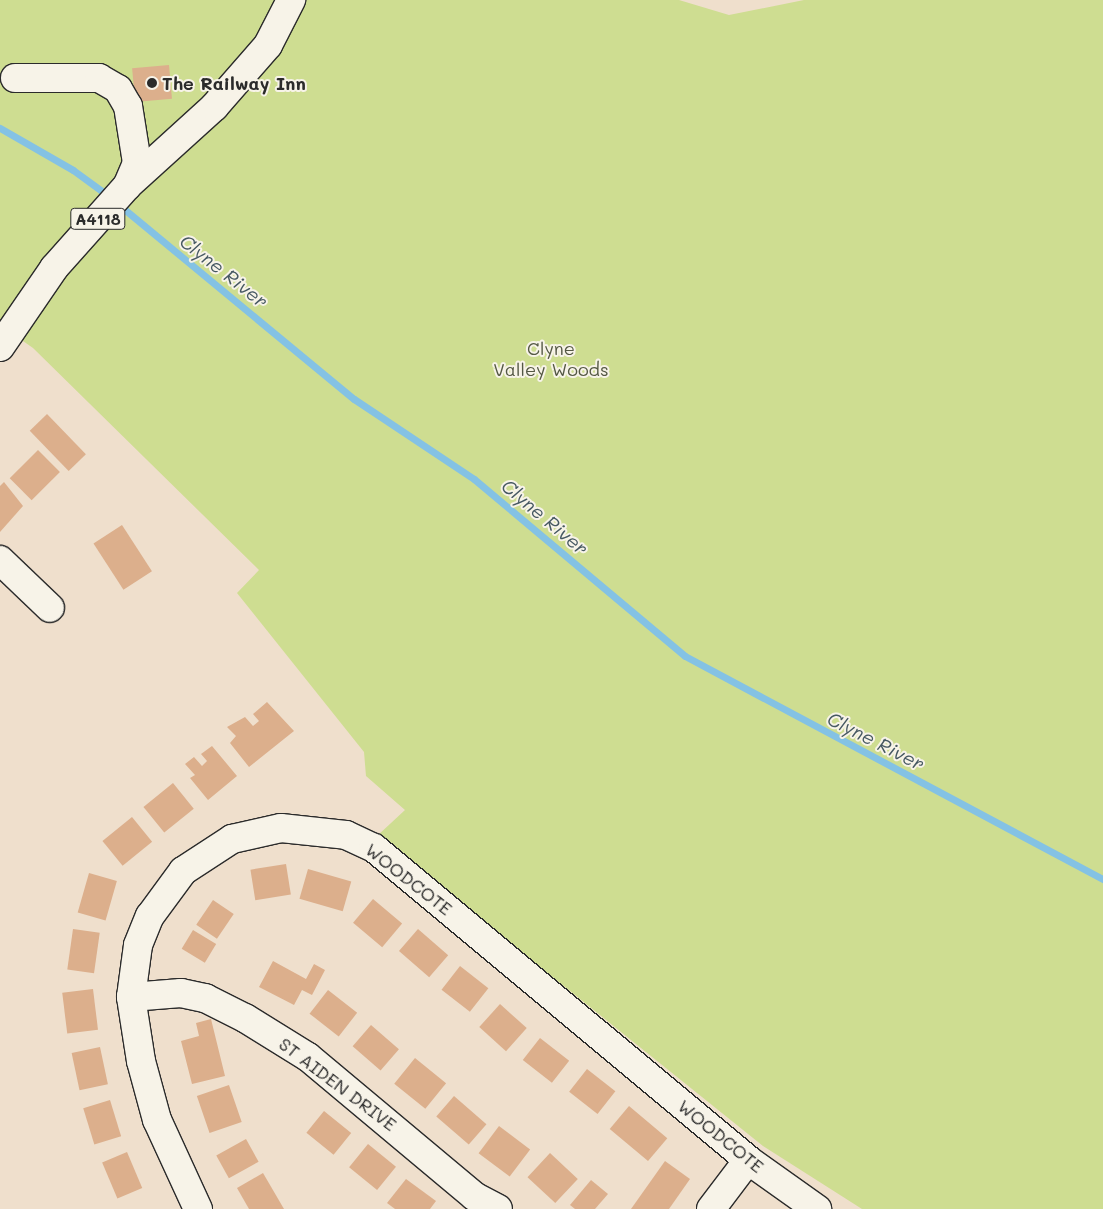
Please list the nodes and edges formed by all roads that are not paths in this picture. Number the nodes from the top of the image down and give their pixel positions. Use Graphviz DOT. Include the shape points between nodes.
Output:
graph roads {
  1 [pos="291,0"];
  2 [pos="15,78"];
  3 [pos="127,186"];
  4 [pos="0,347"];
  5 [pos="0,560"];
  6 [pos="50,608"];
  7 [pos="131,997"];
  8 [pos="748,1160"];
  9 [pos="198,1209"];
  10 [pos="498,1209"];
  11 [pos="711,1209"];
  12 [pos="817,1209"];
  1 -- 3 [label="street, A4118" via="268,45 214,107"];
  2 -- 3 [label="street" via="99,78 118,89 128,106 137,163"];
  3 -- 4 [label="street, A4118" via="54,268"];
  5 -- 6 [label="street"];
  7 -- 8 [label="street, WOODCOTE" via="138,945 150,916 182,871 232,839 281,828 346,835 396,864"];
  7 -- 9 [label="street, WOODCOTE" via="157,1120 180,1178"];
  7 -- 10 [label="street, ST AIDEN DRIVE" via="181,993 206,998 245,1018 308,1057 474,1196"];
  8 -- 11 [label="street"];
  8 -- 12 [label="street, WOODCOTE"];
}
